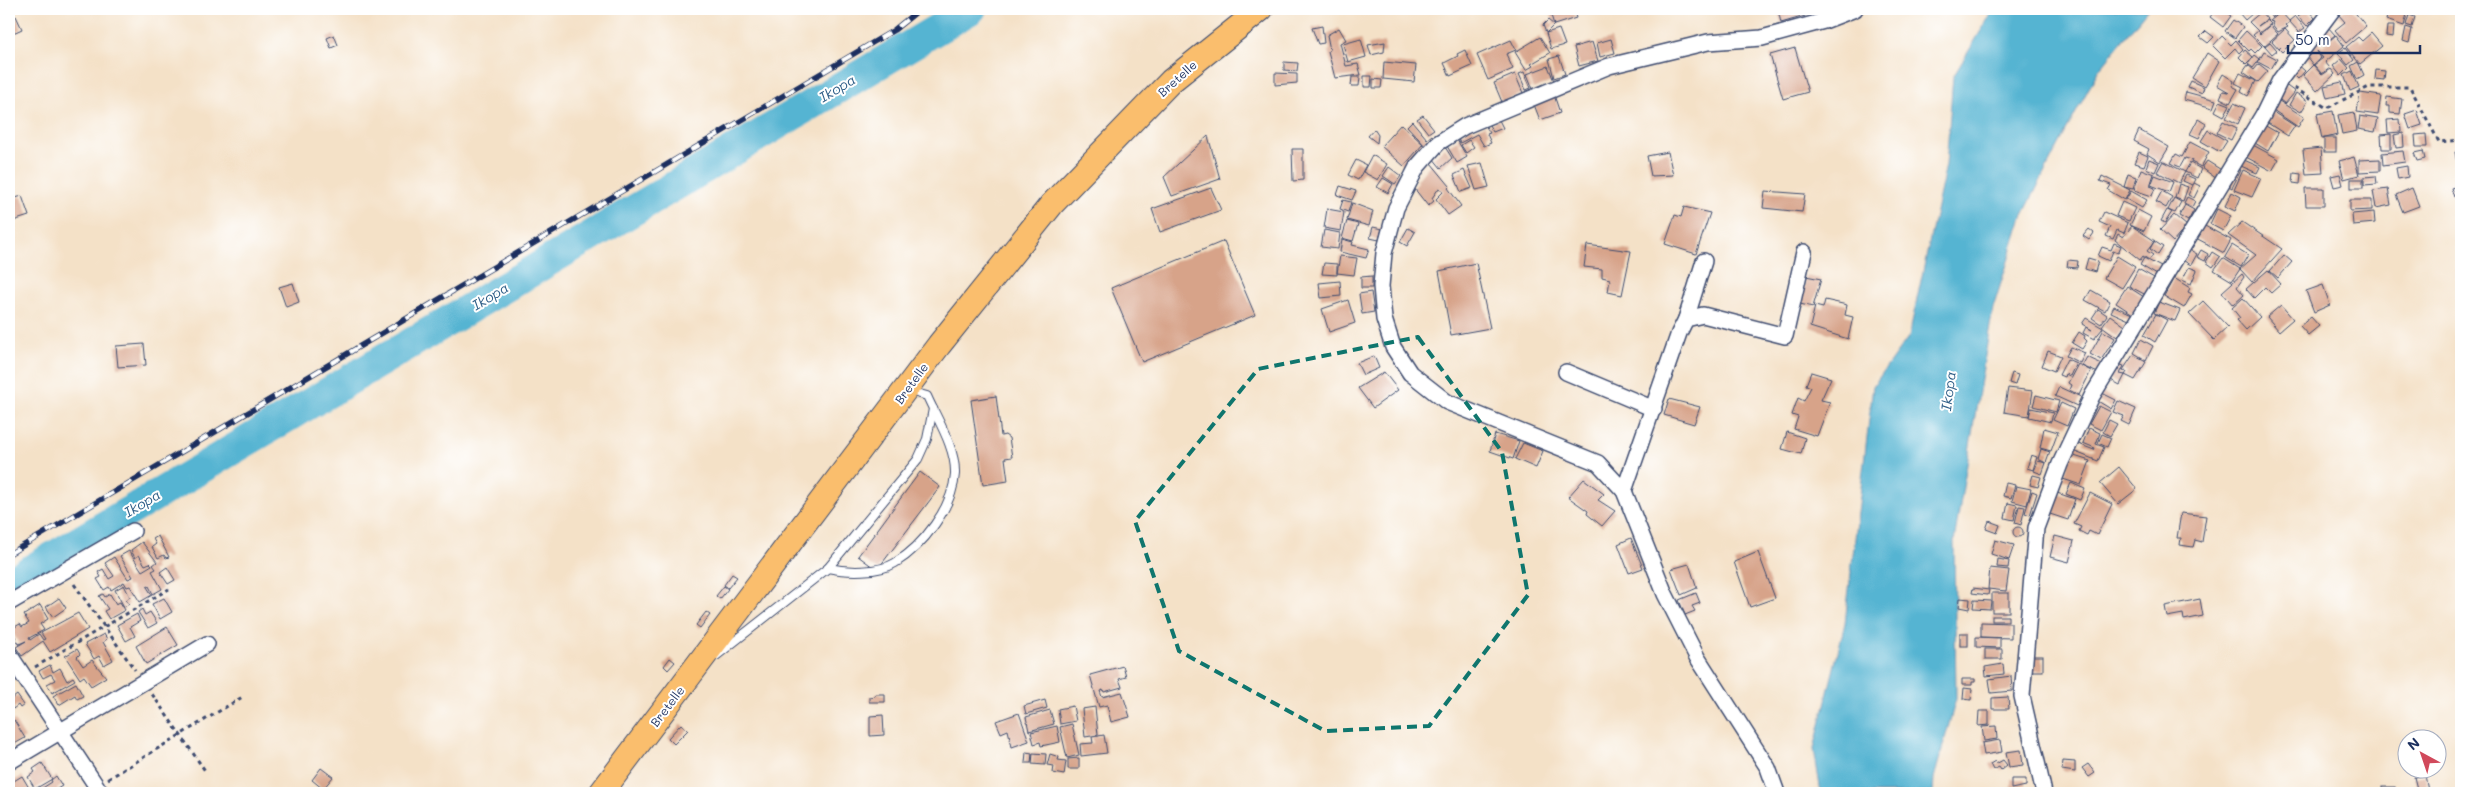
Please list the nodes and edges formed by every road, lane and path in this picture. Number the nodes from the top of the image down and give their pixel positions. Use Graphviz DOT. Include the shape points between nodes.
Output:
graph roads {
  1 [pos="1260,9"];
  2 [pos="1855,9"];
  3 [pos="2333,9"];
  4 [pos="2280,80"];
  5 [pos="2461,140"];
  6 [pos="1804,252"];
  7 [pos="1704,261"];
  8 [pos="1686,319"];
  9 [pos="1566,372"];
  10 [pos="906,391"];
  11 [pos="933,408"];
  12 [pos="1654,409"];
  13 [pos="1624,491"];
  14 [pos="133,531"];
  15 [pos="828,568"];
  16 [pos="170,589"];
  17 [pos="9,603"];
  18 [pos="206,644"];
  19 [pos="9,654"];
  20 [pos="22,674"];
  21 [pos="689,678"];
  22 [pos="244,696"];
  23 [pos="61,731"];
  24 [pos="9,762"];
  25 [pos="98,790"];
  26 [pos="601,793"];
  27 [pos="1777,793"];
  28 [pos="2044,793"];
  1 -- 10 [label="main road, Bretelle" via="1171,82 1052,204"];
  2 -- 13 [label="street" via="1762,38 1708,42 1609,66 1464,126 1438,143 1417,167 1396,208 1384,253 1383,311 1393,347 1410,373 1447,402 1598,463"];
  3 -- 4 [label="street"];
  4 -- 5 [label="path" via="2327,108 2369,87 2410,86 2439,142"];
  4 -- 28 [label="street" via="2263,115 2092,396 2060,464 2036,528 2022,696"];
  6 -- 8 [label="street" via="1785,336 1703,315"];
  7 -- 8 [label="street"];
  8 -- 12 [label="street"];
  9 -- 12 [label="street"];
  10 -- 11 [label="lane" via="928,396"];
  10 -- 21 [label="main road, Bretelle"];
  11 -- 15 [label="lane" via="927,439 918,459"];
  11 -- 15 [label="lane" via="954,457 952,496 947,507 919,544 894,564 844,572"];
  12 -- 13 [label="street"];
  13 -- 27 [label="street" via="1666,594 1697,657 1768,768"];
  14 -- 17 [label="street"];
  15 -- 21 [label="lane"];
  16 -- 20 [label="path"];
  18 -- 23 [label="street"];
  19 -- 20 [label="street"];
  20 -- 23 [label="street"];
  21 -- 26 [label="main road, Bretelle"];
  22 -- 25 [label="path"];
  23 -- 24 [label="street"];
  23 -- 25 [label="street"];
}
